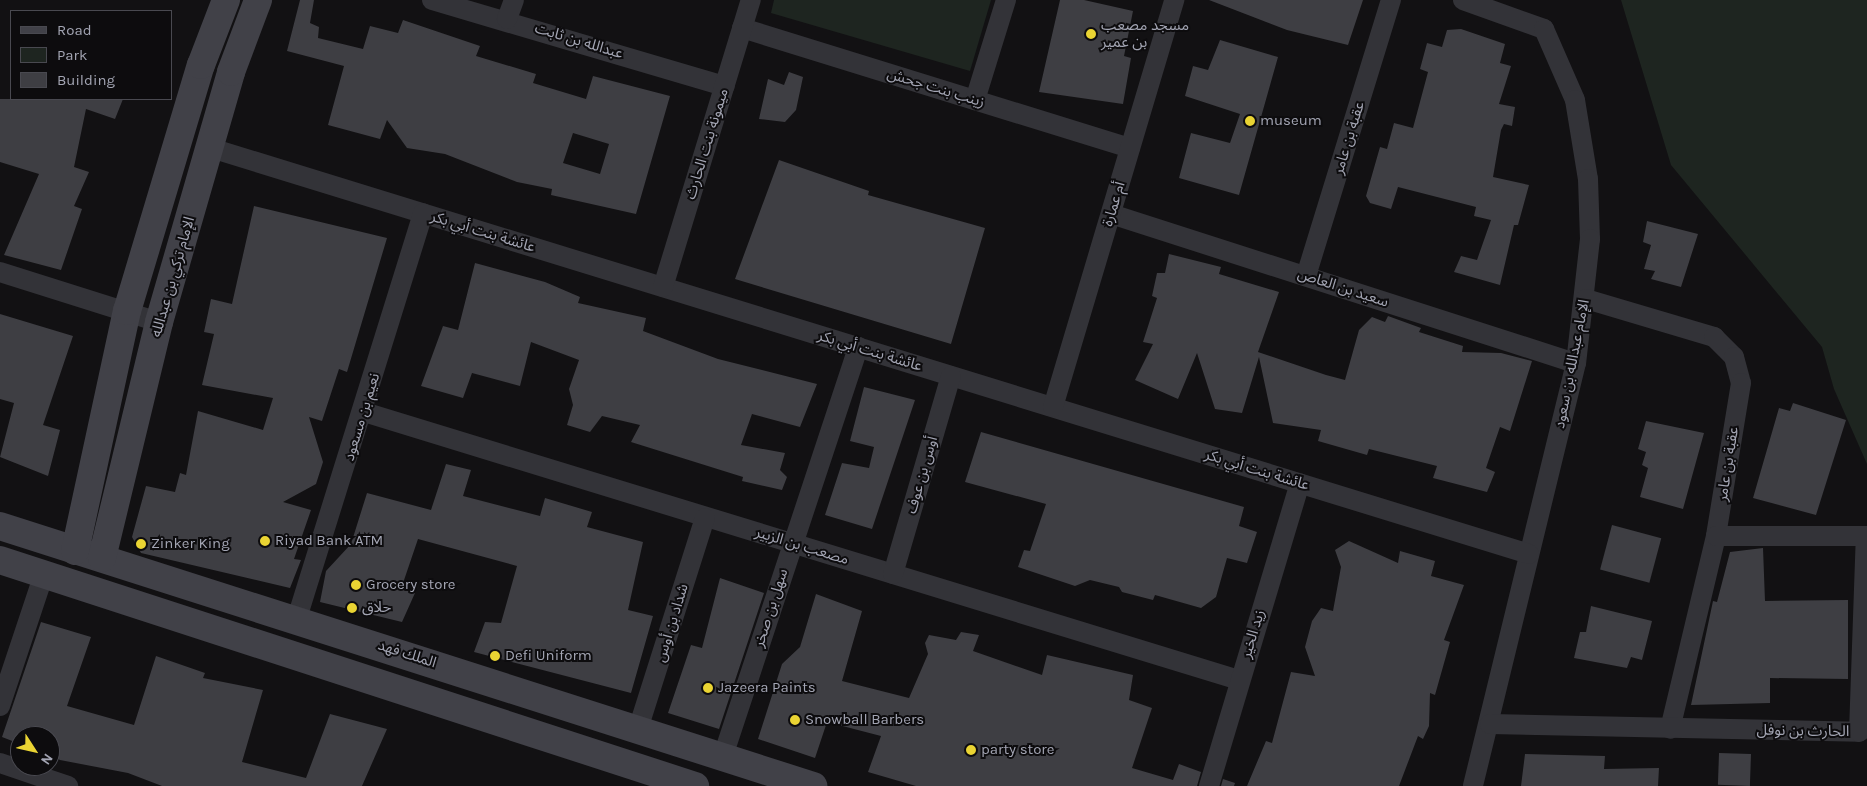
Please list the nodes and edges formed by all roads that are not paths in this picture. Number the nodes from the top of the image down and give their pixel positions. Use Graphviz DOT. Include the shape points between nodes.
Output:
graph roads {
  1 [pos="226,0"];
  2 [pos="258,0"];
  3 [pos="432,0"];
  4 [pos="514,0"];
  5 [pos="751,0"];
  6 [pos="1006,0"];
  7 [pos="1174,0"];
  8 [pos="1391,0"];
  9 [pos="1463,0"];
  10 [pos="507,19"];
  11 [pos="742,28"];
  12 [pos="724,86"];
  13 [pos="975,100"];
  14 [pos="211,148"];
  15 [pos="1130,148"];
  16 [pos="423,213"];
  17 [pos="1110,214"];
  18 [pos="0,272"];
  19 [pos="1306,276"];
  20 [pos="663,287"];
  21 [pos="1586,299"];
  22 [pos="127,311"];
  23 [pos="159,322"];
  24 [pos="858,347"];
  25 [pos="1576,363"];
  26 [pos="951,376"];
  27 [pos="1053,407"];
  28 [pos="364,412"];
  29 [pos="1300,484"];
  30 [pos="704,518"];
  31 [pos="0,526"];
  32 [pos="1716,536"];
  33 [pos="792,543"];
  34 [pos="75,551"];
  35 [pos="1530,554"];
  36 [pos="102,558"];
  37 [pos="0,560"];
  38 [pos="44,574"];
  39 [pos="893,574"];
  40 [pos="297,618"];
  41 [pos="1239,680"];
  42 [pos="0,706"];
  43 [pos="1490,724"];
  44 [pos="638,729"];
  45 [pos="1670,729"];
  46 [pos="723,756"];
  47 [pos="0,763"];
  48 [pos="68,786"];
  49 [pos="695,786"];
  50 [pos="814,786"];
  51 [pos="1209,786"];
  52 [pos="1463,786"];
  53 [pos="1474,786"];
  1 -- 22 [label="street" via="201,65"];
  2 -- 14 [label="street, الإمام تركي بن عبدالله" via="231,72"];
  3 -- 10 [label="street, عبدالله بن ثابت"];
  4 -- 10 [label="street"];
  5 -- 11 [label="street, ميمونة بنت الحارث"];
  6 -- 13 [label="street"];
  7 -- 15 [label="street, أم عمارة"];
  8 -- 19 [label="street, عقبة بن عامر"];
  9 -- 21 [label="street, الإمام عبدالله بن سعود" via="1544,29 1575,100 1588,179"];
  10 -- 12 [label="street, عبدالله بن ثابت"];
  11 -- 12 [label="street, ميمونة بنت الحارث"];
  11 -- 13 [label="street, زينب بنت جحش"];
  12 -- 20 [label="street, ميمونة بنت الحارث"];
  13 -- 15 [label="street, زينب بنت جحش"];
  14 -- 16 [label="street, عائشة بنت أبي بكر"];
  14 -- 23 [label="street, الإمام تركي بن عبدالله"];
  15 -- 17 [label="street, أم عمارة"];
  16 -- 20 [label="street, عائشة بنت أبي بكر"];
  16 -- 28 [label="street, نعيم بن مسعود"];
  17 -- 19 [label="street, سعيد بن العاص"];
  17 -- 27 [label="street, أم عمارة"];
  18 -- 22 [label="street"];
  19 -- 25 [label="street, سعيد بن العاص"];
  20 -- 24 [label="street, عائشة بنت أبي بكر"];
  21 -- 25 [label="street, الإمام عبدالله بن سعود"];
  21 -- 32 [label="street, عقبة بن عامر" via="1714,337 1734,357 1741,383"];
  22 -- 23 [label="street"];
  22 -- 34 [label="street"];
  23 -- 36 [label="street, الإمام تركي بن عبدالله"];
  24 -- 26 [label="street, عائشة بنت أبي بكر"];
  24 -- 33 [label="street, سهل بن صخر"];
  25 -- 35 [label="street, الإمام عبدالله بن سعود"];
  26 -- 27 [label="street, عائشة بنت أبي بكر"];
  26 -- 39 [label="street, أوس بن عوف"];
  27 -- 29 [label="street, عائشة بنت أبي بكر"];
  28 -- 30 [label="street, مصعب بن الزبير"];
  28 -- 40 [label="street, نعيم بن مسعود"];
  29 -- 35 [label="street, عائشة بنت أبي بكر"];
  29 -- 41 [label="street, زيد الخير"];
  30 -- 33 [label="street, مصعب بن الزبير"];
  30 -- 44 [label="street, شداد بن أوس"];
  31 -- 34 [label="street, الملك فهد"];
  32 -- 45 [label="street, عقبة بن عامر"];
  32 -- 45 [label="street, الحارث بن نوفل" via="1866,536 1859,732"];
  33 -- 39 [label="street, مصعب بن الزبير"];
  33 -- 46 [label="street, سهل بن صخر"];
  34 -- 36 [label="street, الملك فهد"];
  35 -- 43 [label="street, الإمام عبدالله بن سعود"];
  36 -- 40 [label="street, الملك فهد"];
  37 -- 38 [label="street"];
  38 -- 42 [label="street"];
  38 -- 49 [label="street"];
  39 -- 41 [label="street, مصعب بن الزبير"];
  40 -- 44 [label="street, الملك فهد"];
  41 -- 51 [label="street, زيد الخير"];
  43 -- 45 [label="street, الحارث بن نوفل"];
  43 -- 52 [label="street, الإمام عبدالله بن سعود"];
  43 -- 53 [label="street, الإمام عبدالله بن سعود"];
  44 -- 46 [label="street, الملك فهد"];
  46 -- 50 [label="street, الملك فهد"];
  47 -- 48 [label="street"];
}
